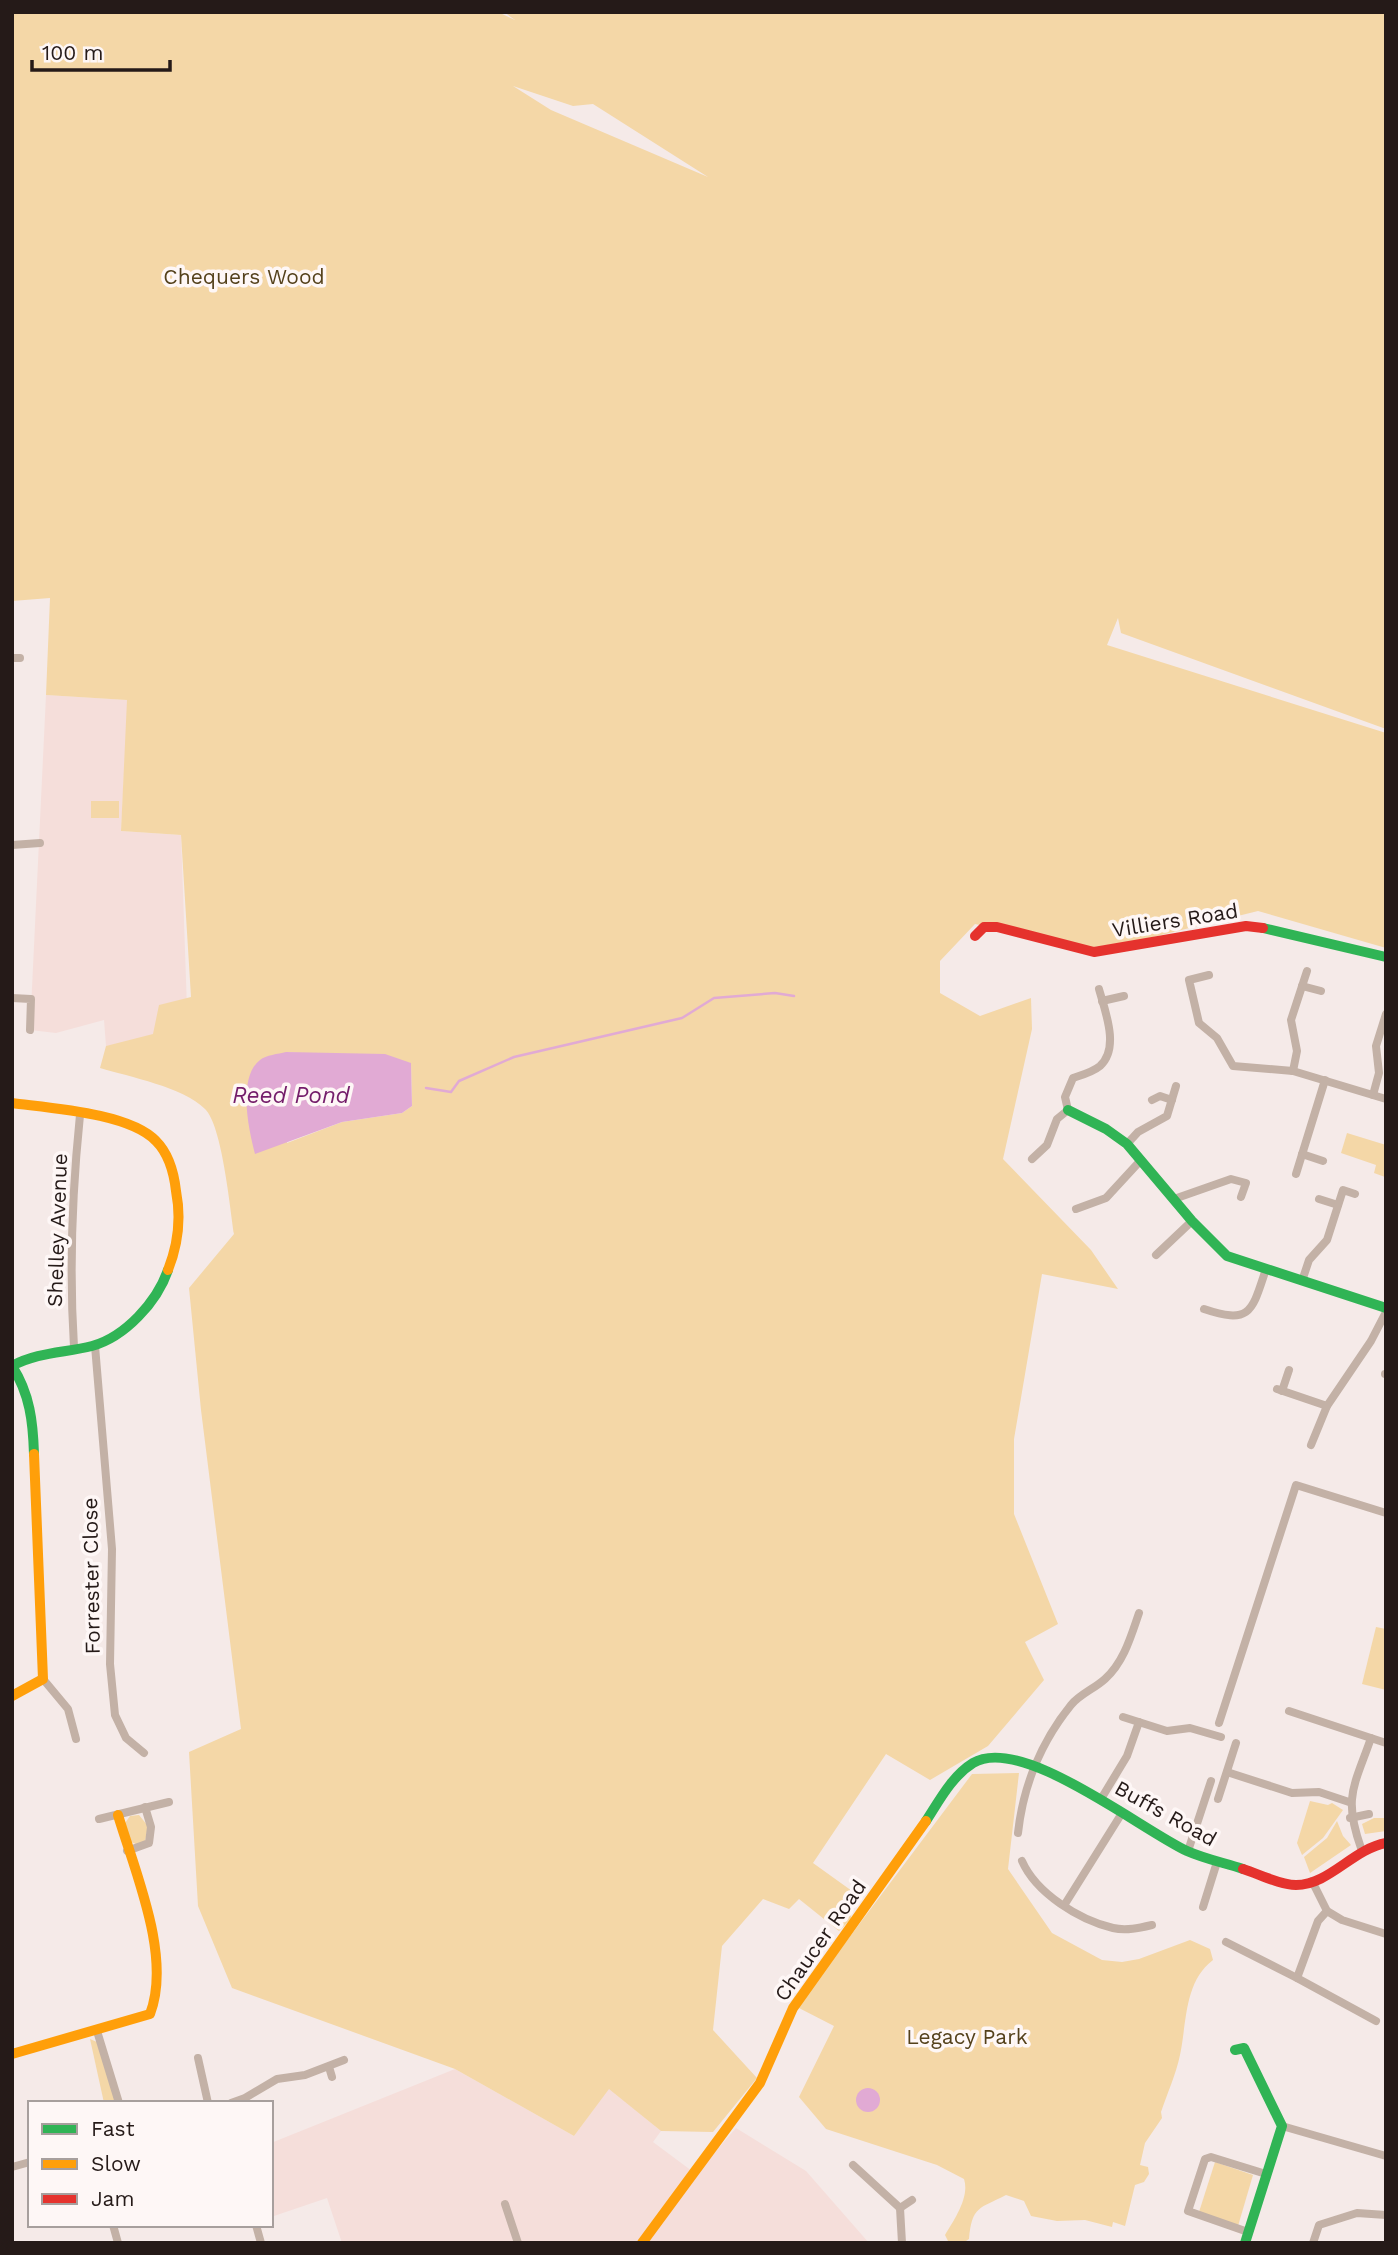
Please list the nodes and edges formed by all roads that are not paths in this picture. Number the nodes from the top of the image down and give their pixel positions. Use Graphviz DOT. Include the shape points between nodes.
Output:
graph roads {
  1 [pos="40,843"];
  2 [pos="12,845"];
  3 [pos="975,936"];
  4 [pos="1386,957"];
  5 [pos="1307,971"];
  6 [pos="1209,975"];
  7 [pos="1302,986"];
  8 [pos="1099,989"];
  9 [pos="1321,992"];
  10 [pos="1124,996"];
  11 [pos="12,998"];
  12 [pos="1102,1001"];
  13 [pos="1386,1014"];
  14 [pos="30,1030"];
  15 [pos="1293,1071"];
  16 [pos="1325,1080"];
  17 [pos="1176,1086"];
  18 [pos="1373,1095"];
  19 [pos="1386,1099"];
  20 [pos="1152,1100"];
  21 [pos="1172,1100"];
  22 [pos="12,1103"];
  23 [pos="1068,1110"];
  24 [pos="80,1115"];
  25 [pos="1127,1144"];
  26 [pos="1302,1154"];
  27 [pos="1031,1159"];
  28 [pos="1141,1160"];
  29 [pos="1323,1161"];
  30 [pos="1296,1174"];
  31 [pos="1355,1194"];
  32 [pos="1241,1197"];
  33 [pos="1174,1199"];
  34 [pos="1319,1199"];
  35 [pos="1338,1205"];
  36 [pos="1076,1209"];
  37 [pos="1192,1221"];
  38 [pos="1156,1255"];
  39 [pos="1266,1269"];
  40 [pos="1302,1281"];
  41 [pos="1204,1309"];
  42 [pos="1386,1310"];
  43 [pos="94,1346"];
  44 [pos="74,1347"];
  45 [pos="12,1366"];
  46 [pos="1289,1370"];
  47 [pos="1326,1406"];
  48 [pos="1311,1445"];
  49 [pos="1386,1513"];
  50 [pos="1139,1612"];
  51 [pos="43,1679"];
  52 [pos="12,1696"];
  53 [pos="1289,1711"];
  54 [pos="1123,1717"];
  55 [pos="1139,1722"];
  56 [pos="1219,1723"];
  57 [pos="1221,1737"];
  58 [pos="1371,1738"];
  59 [pos="76,1739"];
  60 [pos="1386,1742"];
  61 [pos="1236,1743"];
  62 [pos="144,1753"];
  63 [pos="1006,1756"];
  64 [pos="1035,1764"];
  65 [pos="1227,1772"];
  66 [pos="1211,1781"];
  67 [pos="1101,1799"];
  68 [pos="1218,1799"];
  69 [pos="169,1802"];
  70 [pos="1349,1802"];
  71 [pos="145,1807"];
  72 [pos="1122,1812"];
  73 [pos="1369,1814"];
  74 [pos="118,1815"];
  75 [pos="1350,1818"];
  76 [pos="99,1819"];
  77 [pos="1018,1833"];
  78 [pos="1386,1843"];
  79 [pos="1361,1848"];
  80 [pos="127,1851"];
  81 [pos="1188,1851"];
  82 [pos="1022,1861"];
  83 [pos="1217,1862"];
  84 [pos="1312,1881"];
  85 [pos="1065,1904"];
  86 [pos="1203,1907"];
  87 [pos="1327,1911"];
  88 [pos="1152,1925"];
  89 [pos="1386,1934"];
  90 [pos="1226,1942"];
  91 [pos="1297,1978"];
  92 [pos="1376,2021"];
  93 [pos="97,2031"];
  94 [pos="1235,2050"];
  95 [pos="12,2054"];
  96 [pos="198,2059"];
  97 [pos="344,2060"];
  98 [pos="329,2067"];
  99 [pos="332,2077"];
  100 [pos="119,2101"];
  101 [pos="208,2101"];
  102 [pos="237,2101"];
  103 [pos="1282,2126"];
  104 [pos="1386,2156"];
  105 [pos="853,2165"];
  106 [pos="1266,2174"];
  107 [pos="912,2200"];
  108 [pos="505,2204"];
  109 [pos="900,2208"];
  110 [pos="1386,2215"];
  111 [pos="1247,2237"];
  112 [pos="518,2243"];
  113 [pos="642,2243"];
  114 [pos="902,2243"];
  115 [pos="1313,2243"];
  1 -- 2 [label="street"];
  3 -- 4 [label="street, Villiers Road" via="984,927 997,927 1094,952 1246,926"];
  5 -- 7 [label="street"];
  6 -- 15 [label="street" via="1189,980 1199,1023 1217,1038 1233,1066"];
  7 -- 9 [label="street"];
  7 -- 15 [label="street" via="1292,1020 1297,1051"];
  8 -- 12 [label="street"];
  10 -- 12 [label="street"];
  11 -- 14 [label="street" via="31,999"];
  12 -- 23 [label="street" via="1110,1031 1106,1056 1099,1068 1073,1078 1065,1097"];
  13 -- 18 [label="street" via="1376,1046 1379,1073"];
  15 -- 16 [label="street"];
  16 -- 18 [label="street"];
  16 -- 26 [label="street"];
  17 -- 21 [label="street"];
  18 -- 19 [label="street"];
  20 -- 21 [label="street" via="1160,1096"];
  21 -- 25 [label="street" via="1163,1121 1145,1127"];
  22 -- 24 [label="street"];
  23 -- 25 [label="street"];
  23 -- 27 [label="street" via="1057,1119 1047,1145"];
  24 -- 43 [label="street" via="142,1130 164,1148 176,1177 178,1227 166,1277 133,1320"];
  24 -- 44 [label="street, Shelley Avenue" via="69,1272"];
  25 -- 28 [label="street"];
  26 -- 29 [label="street"];
  26 -- 30 [label="street"];
  28 -- 33 [label="street"];
  28 -- 36 [label="street" via="1106,1198"];
  31 -- 35 [label="street" via="1343,1190"];
  32 -- 33 [label="street" via="1246,1183 1231,1179"];
  33 -- 37 [label="street"];
  34 -- 35 [label="street"];
  35 -- 40 [label="street" via="1327,1240 1309,1261"];
  37 -- 38 [label="street"];
  37 -- 39 [label="street" via="1227,1256"];
  39 -- 40 [label="street"];
  39 -- 41 [label="street" via="1255,1302 1245,1312 1230,1318"];
  40 -- 42 [label="street"];
  42 -- 47 [label="street" via="1371,1341"];
  43 -- 44 [label="street"];
  43 -- 62 [label="street, Forrester Close" via="112,1549 109,1643 115,1715 126,1738"];
  44 -- 45 [label="street" via="40,1352"];
  45 -- 51 [label="street" via="25,1386 33,1423"];
  46 -- 47 [label="street" via="1280,1390"];
  47 -- 48 [label="street"];
  49 -- 56 [label="street" via="1296,1485"];
  50 -- 64 [label="street" via="1111,1673 1071,1705"];
  51 -- 52 [label="street"];
  51 -- 59 [label="street" via="68,1709"];
  53 -- 58 [label="street"];
  54 -- 55 [label="street"];
  55 -- 57 [label="street" via="1167,1731 1190,1728"];
  55 -- 67 [label="street" via="1127,1756"];
  58 -- 60 [label="street"];
  58 -- 70 [label="street"];
  61 -- 65 [label="street"];
  63 -- 64 [label="street, Buffs Road"];
  63 -- 113 [label="street, Chaucer Road" via="974,1762 954,1780 793,2008 760,2083"];
  64 -- 67 [label="street, Buffs Road"];
  64 -- 77 [label="street" via="1023,1798"];
  65 -- 68 [label="street"];
  65 -- 70 [label="street" via="1292,1793 1319,1792"];
  66 -- 81 [label="street"];
  67 -- 72 [label="street, Buffs Road"];
  69 -- 71 [label="street"];
  70 -- 75 [label="street"];
  71 -- 74 [label="street"];
  71 -- 80 [label="street" via="151,1827 149,1843"];
  72 -- 81 [label="street, Buffs Road"];
  72 -- 85 [label="street"];
  73 -- 75 [label="street"];
  74 -- 76 [label="street"];
  74 -- 80 [label="street"];
  75 -- 79 [label="street"];
  78 -- 79 [label="street"];
  79 -- 84 [label="street"];
  80 -- 93 [label="street" via="152,1936 158,1979 156,2006 150,2014"];
  81 -- 83 [label="street, Buffs Road"];
  82 -- 85 [label="street" via="1037,1885"];
  83 -- 84 [label="street, Buffs Road" via="1294,1885"];
  83 -- 86 [label="street"];
  84 -- 87 [label="street"];
  85 -- 88 [label="street" via="1114,1928"];
  87 -- 89 [label="street"];
  87 -- 91 [label="street" via="1318,1921"];
  90 -- 91 [label="street"];
  91 -- 92 [label="street"];
  93 -- 95 [label="street"];
  93 -- 100 [label="street"];
  94 -- 103 [label="street" via="1244,2049"];
  96 -- 101 [label="street"];
  97 -- 98 [label="street"];
  98 -- 99 [label="street"];
  98 -- 102 [label="street" via="276,2079"];
  103 -- 104 [label="street"];
  103 -- 106 [label="street"];
  105 -- 109 [label="street"];
  106 -- 111 [label="street"];
  106 -- 111 [label="street" via="1211,2157 1205,2160 1188,2211"];
  107 -- 109 [label="street"];
  108 -- 112 [label="street"];
  109 -- 114 [label="street"];
  110 -- 115 [label="street" via="1357,2213 1318,2225"];
}
